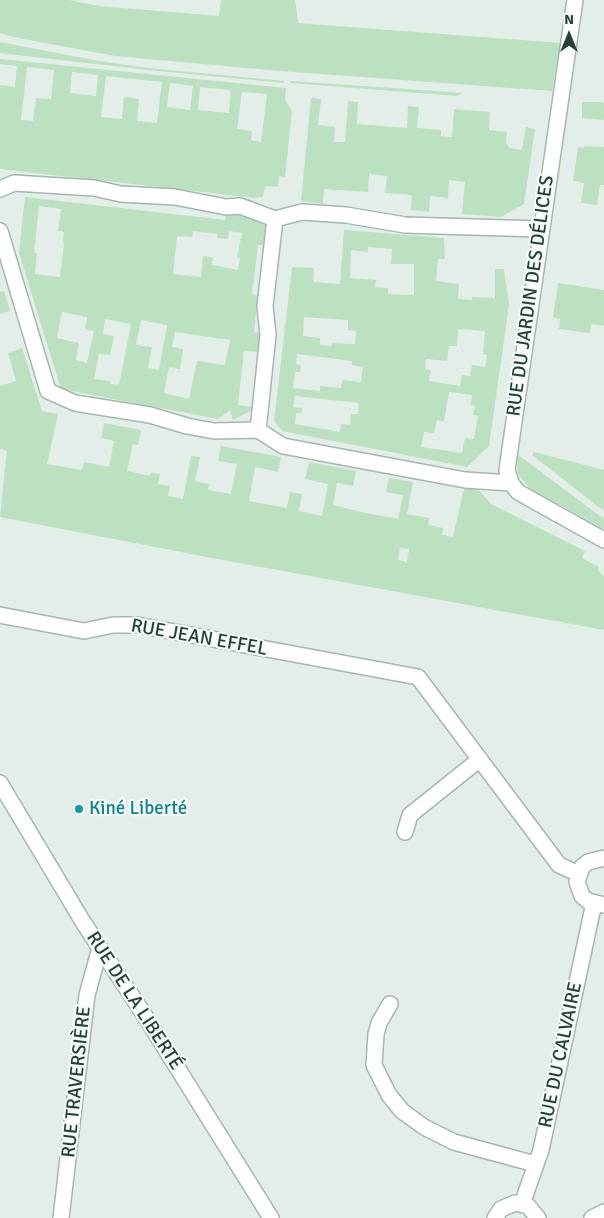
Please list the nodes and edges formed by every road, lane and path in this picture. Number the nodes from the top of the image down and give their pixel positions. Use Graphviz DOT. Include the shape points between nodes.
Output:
graph roads {
  1 [pos="575,0"];
  2 [pos="0,189"];
  3 [pos="275,219"];
  4 [pos="541,230"];
  5 [pos="0,231"];
  6 [pos="258,430"];
  7 [pos="511,483"];
  8 [pos="604,540"];
  9 [pos="0,615"];
  10 [pos="480,759"];
  11 [pos="0,783"];
  12 [pos="405,832"];
  13 [pos="604,857"];
  14 [pos="579,874"];
  15 [pos="600,904"];
  16 [pos="100,948"];
  17 [pos="390,1004"];
  18 [pos="535,1164"];
  19 [pos="522,1204"];
  20 [pos="604,1212"];
  21 [pos="61,1218"];
  22 [pos="271,1218"];
  23 [pos="495,1218"];
  24 [pos="538,1218"];
  25 [pos="592,1218"];
  1 -- 4 [label="street, RUE DU JARDIN DES DÉLICES"];
  2 -- 3 [label="street" via="14,183 94,188 121,194 175,197 226,207 240,206"];
  3 -- 4 [label="street" via="302,212 346,215 405,225"];
  3 -- 6 [label="street" via="265,306 268,335"];
  4 -- 7 [label="street, RUE DU JARDIN DES DÉLICES" via="509,449 507,470"];
  5 -- 6 [label="street" via="48,391 75,403 142,413 214,432"];
  6 -- 7 [label="street" via="283,446 466,480"];
  7 -- 8 [label="street" via="518,492"];
  9 -- 10 [label="street, RUE JEAN EFFEL" via="84,632 113,624 137,625 418,678"];
  10 -- 12 [label="street" via="410,815"];
  10 -- 14 [label="street, RUE JEAN EFFEL" via="559,865"];
  11 -- 16 [label="street, RUE DE LA LIBERTÉ"];
  13 -- 14 [label="street" via="588,862"];
  14 -- 15 [label="street, RUE DU CALVAIRE" via="579,889 588,901"];
  15 -- 18 [label="street, RUE DU CALVAIRE" via="592,912 541,1150"];
  16 -- 21 [label="street, RUE TRAVERSIÈRE" via="87,995"];
  16 -- 22 [label="street, RUE DE LA LIBERTÉ"];
  17 -- 18 [label="street" via="376,1034 374,1065 389,1095 402,1110 424,1127 454,1142"];
  18 -- 19 [label="street, RUE DU CALVAIRE"];
  19 -- 23 [label="street" via="508,1205"];
  19 -- 24 [label="street" via="534,1211"];
  20 -- 25 [label="street"];
}
